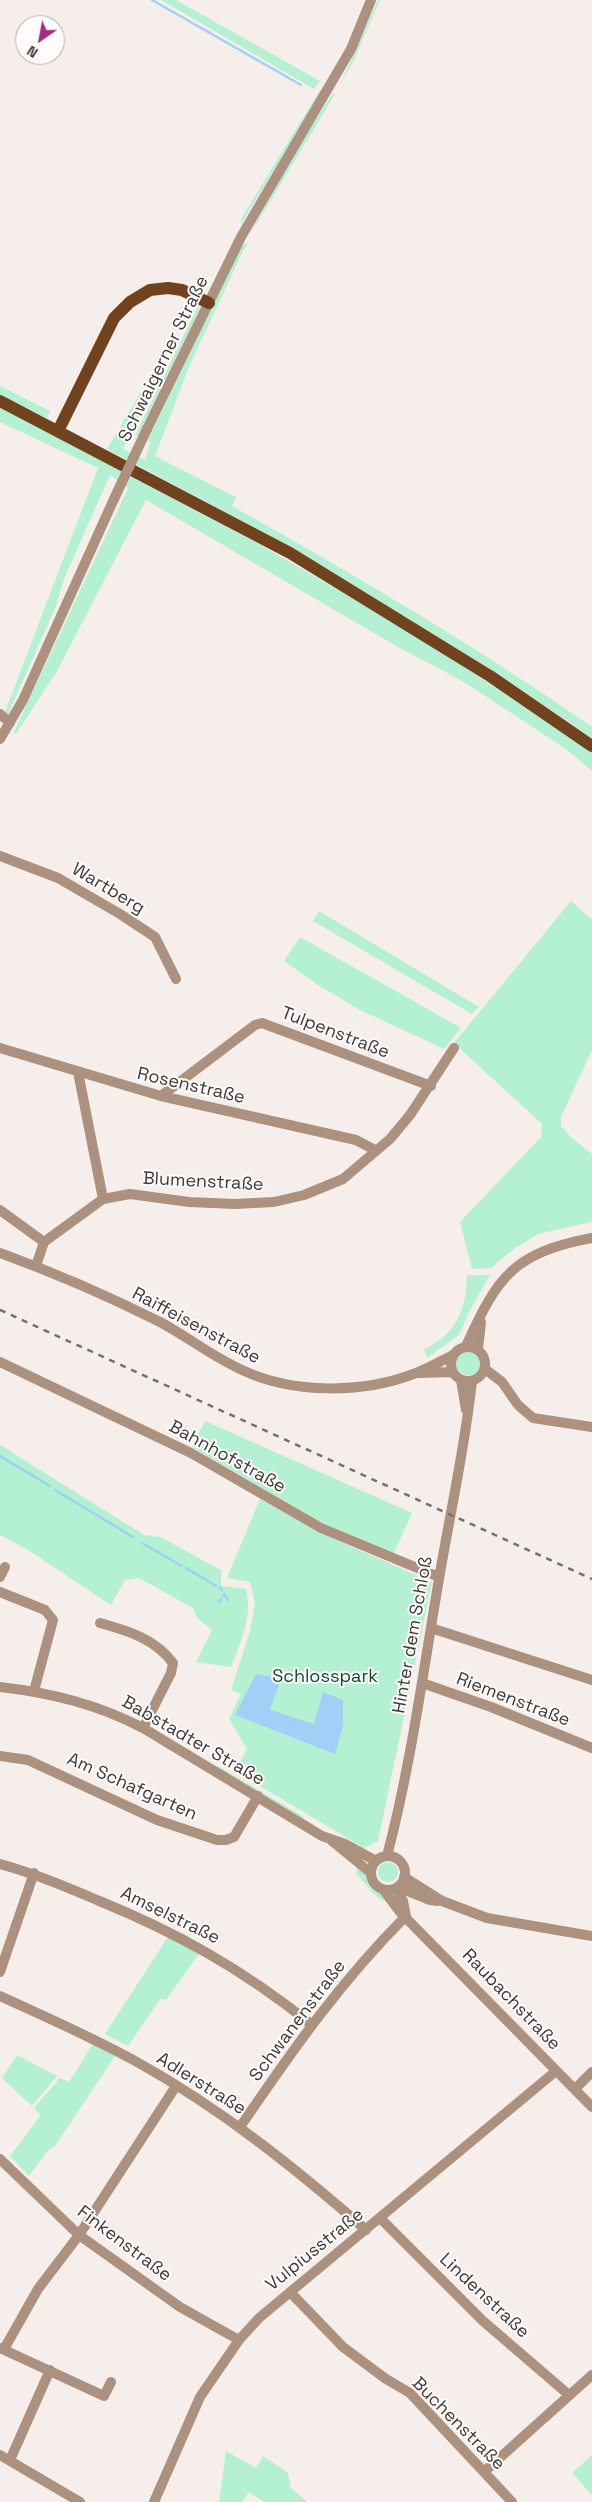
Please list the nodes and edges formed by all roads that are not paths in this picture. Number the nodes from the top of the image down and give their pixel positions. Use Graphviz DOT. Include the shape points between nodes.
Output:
graph roads {
  1 [pos="371,0"];
  2 [pos="209,303"];
  3 [pos="0,401"];
  4 [pos="58,431"];
  5 [pos="0,714"];
  6 [pos="10,723"];
  7 [pos="0,739"];
  8 [pos="592,746"];
  9 [pos="0,856"];
  10 [pos="176,979"];
  11 [pos="0,1048"];
  12 [pos="454,1048"];
  13 [pos="78,1072"];
  14 [pos="430,1086"];
  15 [pos="160,1096"];
  16 [pos="375,1150"];
  17 [pos="103,1199"];
  18 [pos="0,1210"];
  19 [pos="592,1238"];
  20 [pos="44,1242"];
  21 [pos="0,1253"];
  22 [pos="36,1266"];
  23 [pos="481,1314"];
  24 [pos="466,1346"];
  25 [pos="478,1349"];
  26 [pos="453,1355"];
  27 [pos="0,1362"];
  28 [pos="485,1369"];
  29 [pos="453,1372"];
  30 [pos="415,1373"];
  31 [pos="461,1380"];
  32 [pos="472,1381"];
  33 [pos="468,1419"];
  34 [pos="592,1427"];
  35 [pos="6,1567"];
  36 [pos="0,1577"];
  37 [pos="439,1577"];
  38 [pos="0,1592"];
  39 [pos="100,1624"];
  40 [pos="431,1628"];
  41 [pos="592,1680"];
  42 [pos="422,1683"];
  43 [pos="0,1687"];
  44 [pos="34,1691"];
  45 [pos="143,1728"];
  46 [pos="592,1748"];
  47 [pos="0,1756"];
  48 [pos="258,1796"];
  49 [pos="332,1840"];
  50 [pos="387,1856"];
  51 [pos="376,1861"];
  52 [pos="0,1864"];
  53 [pos="34,1873"];
  54 [pos="371,1873"];
  55 [pos="404,1877"];
  56 [pos="397,1887"];
  57 [pos="383,1889"];
  58 [pos="442,1901"];
  59 [pos="406,1916"];
  60 [pos="592,1936"];
  61 [pos="0,1972"];
  62 [pos="0,1996"];
  63 [pos="311,2024"];
  64 [pos="556,2071"];
  65 [pos="592,2072"];
  66 [pos="176,2086"];
  67 [pos="575,2089"];
  68 [pos="592,2107"];
  69 [pos="240,2127"];
  70 [pos="0,2159"];
  71 [pos="380,2218"];
  72 [pos="366,2230"];
  73 [pos="79,2235"];
  74 [pos="290,2292"];
  75 [pos="240,2340"];
  76 [pos="2,2348"];
  77 [pos="50,2370"];
  78 [pos="592,2375"];
  79 [pos="111,2382"];
  80 [pos="569,2395"];
  81 [pos="0,2455"];
  82 [pos="10,2460"];
  83 [pos="485,2471"];
  84 [pos="80,2502"];
  85 [pos="154,2502"];
  86 [pos="512,2502"];
  1 -- 2 [label="street, Schwaigerner Straße" via="351,49 250,221"];
  2 -- 4 [label="main road" via="182,290 168,288 150,290 130,302 114,318"];
  2 -- 6 [label="street, Schwaigerner Straße, bridge"];
  3 -- 4 [label="main road"];
  4 -- 8 [label="main road" via="290,553 490,676"];
  5 -- 6 [label="street"];
  6 -- 7 [label="street, Schwaigerner Straße"];
  9 -- 10 [label="street, Wartberg" via="58,878 155,937"];
  11 -- 13 [label="street, Rosenstraße"];
  12 -- 14 [label="street, Blumenstraße"];
  13 -- 15 [label="street, Rosenstraße"];
  13 -- 17 [label="street"];
  14 -- 15 [label="street, Tulpenstraße" via="262,1023"];
  14 -- 16 [label="street, Blumenstraße" via="410,1115"];
  15 -- 16 [label="street, Rosenstraße" via="356,1140"];
  16 -- 17 [label="street, Blumenstraße" via="343,1179 304,1195 274,1202 188,1202 130,1194"];
  17 -- 20 [label="street, Blumenstraße"];
  18 -- 20 [label="street"];
  19 -- 23 [label="street" via="542,1250 524,1260 494,1290"];
  20 -- 22 [label="street"];
  21 -- 22 [label="street, Raiffeisenstraße"];
  22 -- 30 [label="street, Raiffeisenstraße" via="162,1323 219,1359 256,1377 322,1388 365,1385"];
  23 -- 24 [label="street"];
  23 -- 25 [label="street"];
  24 -- 25 [label="street"];
  24 -- 26 [label="street, Raiffeisenstraße"];
  25 -- 28 [label="street" via="485,1358"];
  26 -- 29 [label="street"];
  26 -- 30 [label="street, Raiffeisenstraße"];
  27 -- 37 [label="street, Bahnhofstraße" via="191,1453 320,1528"];
  28 -- 32 [label="street"];
  28 -- 34 [label="street" via="502,1382 518,1405 533,1418"];
  29 -- 30 [label="street, Raiffeisenstraße"];
  29 -- 31 [label="street"];
  31 -- 32 [label="street"];
  31 -- 33 [label="street, Hinter dem Schloß"];
  32 -- 33 [label="street, Hinter dem Schloß"];
  33 -- 37 [label="street, Hinter dem Schloß"];
  35 -- 36 [label="street"];
  37 -- 40 [label="street, Hinter dem Schloß"];
  38 -- 44 [label="street" via="45,1610 53,1620"];
  39 -- 45 [label="street" via="134,1633 162,1648 173,1663 172,1674"];
  40 -- 41 [label="street"];
  40 -- 42 [label="street, Hinter dem Schloß"];
  42 -- 46 [label="street, Riemenstraße"];
  42 -- 50 [label="street, Hinter dem Schloß" via="398,1816"];
  43 -- 44 [label="street, Babstadter Straße"];
  44 -- 45 [label="street, Babstadter Straße" via="92,1705"];
  45 -- 48 [label="street, Babstadter Straße"];
  47 -- 48 [label="street, Am Schafgarten" via="28,1760 157,1820 217,1840 234,1837"];
  48 -- 49 [label="street, Babstadter Straße"];
  49 -- 51 [label="street, Babstadter Straße"];
  49 -- 54 [label="street, Babstadter Straße"];
  50 -- 51 [label="street"];
  50 -- 55 [label="street" via="402,1864"];
  51 -- 54 [label="street"];
  52 -- 53 [label="street, Amselstraße"];
  53 -- 61 [label="street"];
  53 -- 63 [label="street, Amselstraße" via="191,1942 247,1977"];
  54 -- 57 [label="street, Babstadter Straße" via="374,1883"];
  55 -- 56 [label="street"];
  55 -- 58 [label="street"];
  56 -- 57 [label="street"];
  56 -- 58 [label="street" via="430,1900"];
  56 -- 59 [label="street, Raubachstraße"];
  57 -- 59 [label="street, Raubachstraße"];
  58 -- 60 [label="street" via="487,1918"];
  59 -- 63 [label="street, Schwanenstraße"];
  59 -- 64 [label="street, Raubachstraße"];
  62 -- 66 [label="street, Adlerstraße" via="105,2045"];
  63 -- 69 [label="street, Schwanenstraße"];
  64 -- 67 [label="street, Raubachstraße"];
  64 -- 71 [label="street, Vulpiusstraße"];
  65 -- 67 [label="street"];
  66 -- 69 [label="street, Adlerstraße"];
  66 -- 73 [label="street"];
  67 -- 68 [label="street, Raubachstraße"];
  69 -- 72 [label="street, Adlerstraße" via="304,2175"];
  70 -- 73 [label="street, Finkenstraße"];
  71 -- 72 [label="street, Vulpiusstraße"];
  71 -- 80 [label="street, Lindenstraße" via="483,2321"];
  72 -- 74 [label="street, Vulpiusstraße"];
  73 -- 75 [label="street, Finkenstraße" via="180,2307"];
  73 -- 76 [label="street" via="38,2289"];
  74 -- 75 [label="street, Vulpiusstraße" via="272,2305"];
  74 -- 83 [label="street, Buchenstraße" via="343,2347 410,2393"];
  75 -- 85 [label="street, Vulpiusstraße" via="200,2397"];
  76 -- 77 [label="street"];
  77 -- 79 [label="street" via="104,2396"];
  77 -- 82 [label="street"];
  78 -- 80 [label="street"];
  80 -- 83 [label="street"];
  81 -- 82 [label="street"];
  82 -- 84 [label="street"];
  83 -- 86 [label="street, Buchenstraße"];
}
